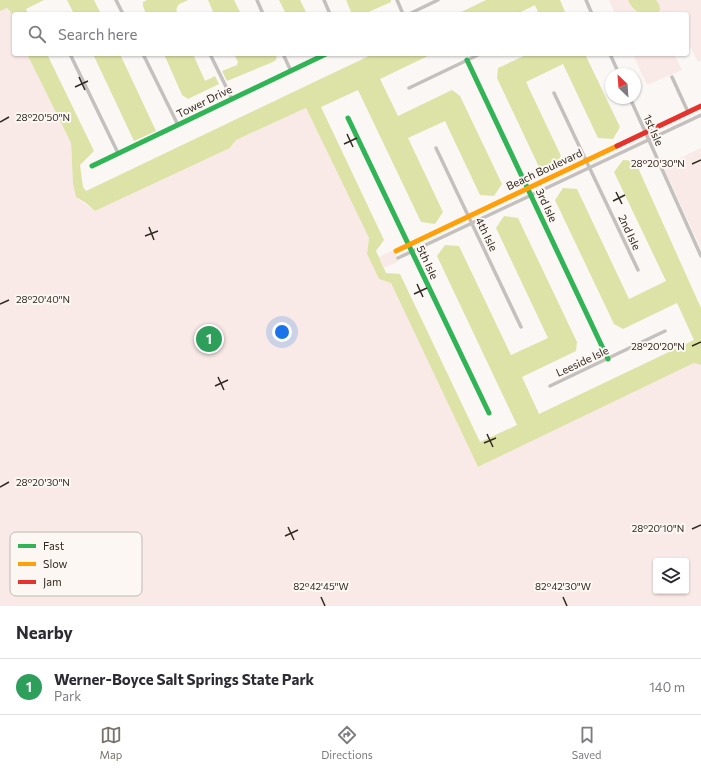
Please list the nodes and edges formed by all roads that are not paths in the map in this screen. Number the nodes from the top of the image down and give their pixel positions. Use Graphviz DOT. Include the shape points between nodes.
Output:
graph roads {
  1 [pos="116,0"];
  2 [pos="257,0"];
  3 [pos="324,0"];
  4 [pos="397,0"];
  5 [pos="438,0"];
  6 [pos="586,0"];
  7 [pos="122,12"];
  8 [pos="262,12"];
  9 [pos="329,12"];
  10 [pos="403,12"];
  11 [pos="413,12"];
  12 [pos="591,12"];
  13 [pos="71,56"];
  14 [pos="144,56"];
  15 [pos="211,56"];
  16 [pos="284,56"];
  17 [pos="322,56"];
  18 [pos="476,56"];
  19 [pos="611,56"];
  20 [pos="467,60"];
  21 [pos="616,68"];
  22 [pos="291,71"];
  23 [pos="672,76"];
  24 [pos="409,88"];
  25 [pos="554,93"];
  26 [pos="232,99"];
  27 [pos="633,104"];
  28 [pos="701,106"];
  29 [pos="688,112"];
  30 [pos="701,115"];
  31 [pos="348,118"];
  32 [pos="178,125"];
  33 [pos="646,133"];
  34 [pos="648,139"];
  35 [pos="436,148"];
  36 [pos="118,153"];
  37 [pos="586,160"];
  38 [pos="92,166"];
  39 [pos="589,168"];
  40 [pos="528,188"];
  41 [pos="531,195"];
  42 [pos="468,216"];
  43 [pos="472,223"];
  44 [pos="409,245"];
  45 [pos="396,251"];
  46 [pos="412,251"];
  47 [pos="701,256"];
  48 [pos="398,258"];
  49 [pos="638,270"];
  50 [pos="521,327"];
  51 [pos="665,331"];
  52 [pos="608,359"];
  53 [pos="550,386"];
  54 [pos="489,413"];
  1 -- 7 [label="street"];
  2 -- 8 [label="street"];
  3 -- 9 [label="street"];
  4 -- 10 [label="street"];
  5 -- 11 [label="street"];
  6 -- 12 [label="street"];
  13 -- 36 [label="street"];
  14 -- 32 [label="street"];
  15 -- 26 [label="street"];
  16 -- 22 [label="street"];
  17 -- 22 [label="street, Tower Drive"];
  18 -- 20 [label="street"];
  19 -- 21 [label="street"];
  20 -- 24 [label="street"];
  20 -- 40 [label="street, 3rd Isle"];
  22 -- 26 [label="street, Tower Drive"];
  23 -- 29 [label="street"];
  25 -- 37 [label="street, 2nd Isle"];
  26 -- 32 [label="street, Tower Drive"];
  27 -- 33 [label="street, 1st Isle"];
  28 -- 29 [label="street, Beach Boulevard"];
  29 -- 33 [label="street, Beach Boulevard"];
  30 -- 34 [label="street, Beach Boulevard"];
  31 -- 44 [label="street, 5th Isle"];
  32 -- 36 [label="street, Tower Drive"];
  33 -- 34 [label="street, 1st Isle"];
  33 -- 37 [label="street, Beach Boulevard"];
  34 -- 39 [label="street, Beach Boulevard"];
  34 -- 47 [label="street, 1st Isle"];
  35 -- 42 [label="street, 4th Isle"];
  36 -- 38 [label="street, Tower Drive"];
  37 -- 39 [label="street, 2nd Isle"];
  37 -- 40 [label="street, Beach Boulevard"];
  39 -- 41 [label="street, Beach Boulevard"];
  39 -- 49 [label="street, 2nd Isle"];
  40 -- 41 [label="street, 3rd Isle"];
  40 -- 42 [label="street, Beach Boulevard"];
  41 -- 43 [label="street, Beach Boulevard"];
  41 -- 52 [label="street, 3rd Isle"];
  42 -- 43 [label="street, 4th Isle"];
  42 -- 44 [label="street, Beach Boulevard"];
  43 -- 46 [label="street, Beach Boulevard"];
  43 -- 50 [label="street, 4th Isle"];
  44 -- 45 [label="street, Beach Boulevard"];
  44 -- 46 [label="street, 5th Isle"];
  46 -- 48 [label="street, Beach Boulevard"];
  46 -- 54 [label="street, 5th Isle"];
  51 -- 52 [label="street, Leeside Isle"];
  52 -- 53 [label="street, Leeside Isle"];
}
